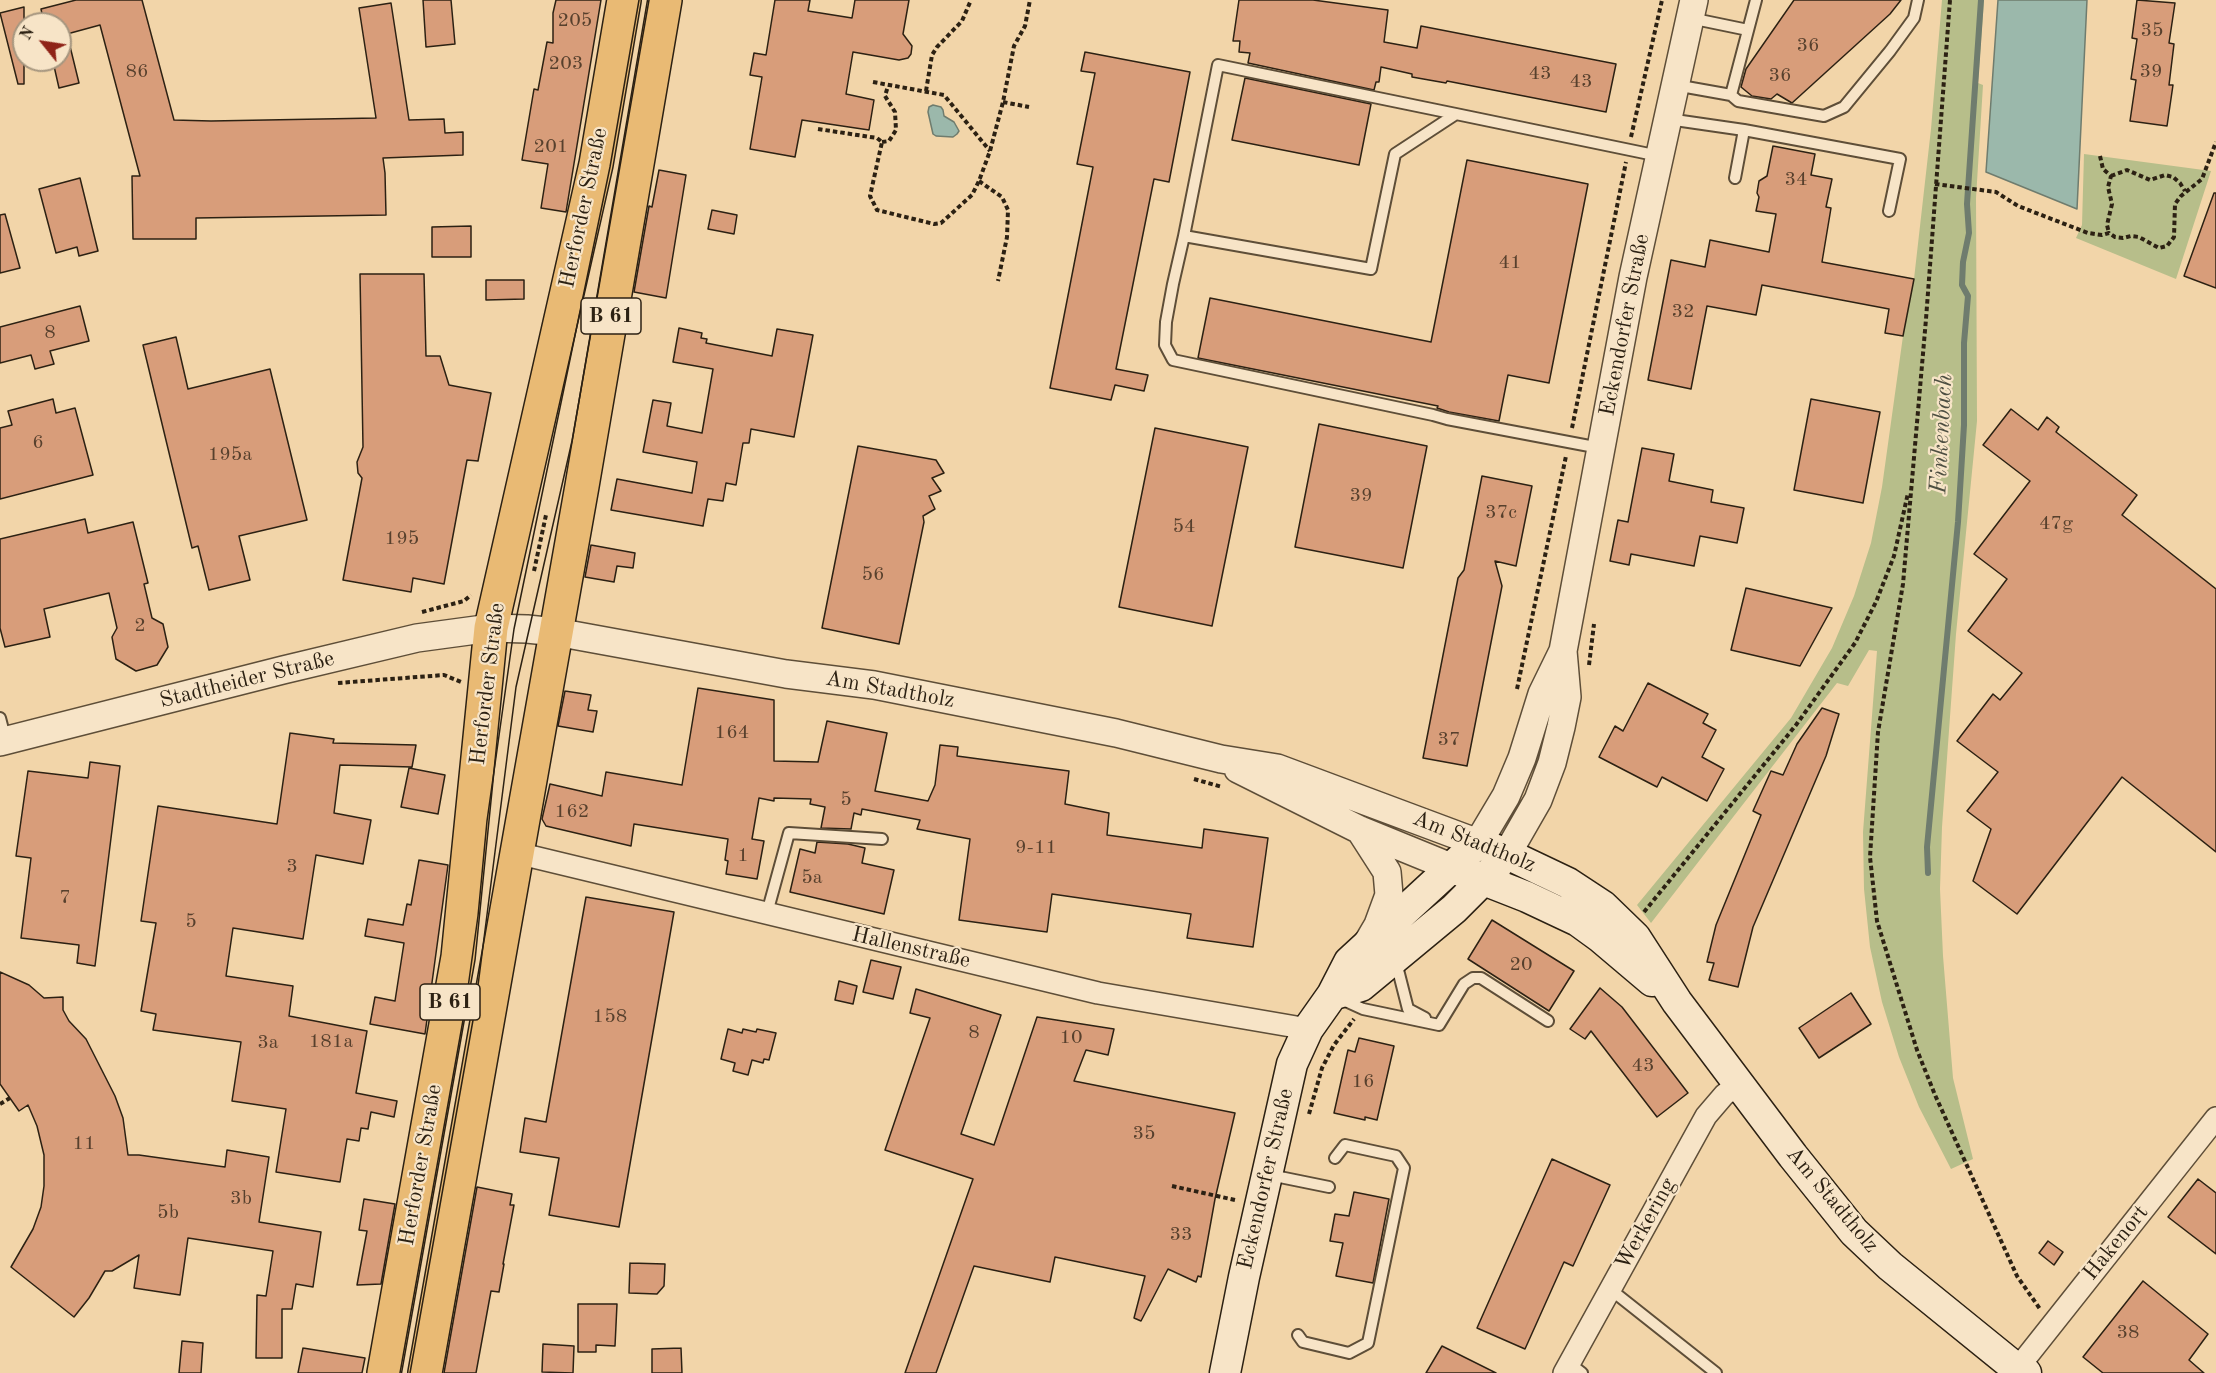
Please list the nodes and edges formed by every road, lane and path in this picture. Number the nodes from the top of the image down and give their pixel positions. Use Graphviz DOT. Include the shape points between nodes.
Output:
graph roads {
  1 [pos="624,0"];
  2 [pos="665,0"];
  3 [pos="971,0"];
  4 [pos="1030,0"];
  5 [pos="1662,0"];
  6 [pos="1756,0"];
  7 [pos="1918,0"];
  8 [pos="1950,0"];
  9 [pos="1692,9"];
  10 [pos="1748,30"];
  11 [pos="873,82"];
  12 [pos="1675,85"];
  13 [pos="888,86"];
  14 [pos="926,91"];
  15 [pos="1731,95"];
  16 [pos="1003,102"];
  17 [pos="1029,107"];
  18 [pos="1456,114"];
  19 [pos="1667,119"];
  20 [pos="818,129"];
  21 [pos="1744,130"];
  22 [pos="882,142"];
  23 [pos="2216,142"];
  24 [pos="1629,148"];
  25 [pos="990,151"];
  26 [pos="1659,156"];
  27 [pos="2100,156"];
  28 [pos="2111,176"];
  29 [pos="1735,178"];
  30 [pos="979,181"];
  31 [pos="1935,184"];
  32 [pos="2186,191"];
  33 [pos="1889,211"];
  34 [pos="2109,233"];
  35 [pos="1184,236"];
  36 [pos="998,281"];
  37 [pos="1569,443"];
  38 [pos="1601,448"];
  39 [pos="1914,456"];
  40 [pos="546,515"];
  41 [pos="534,571"];
  42 [pos="490,628"];
  43 [pos="556,632"];
  44 [pos="1563,651"];
  45 [pos="1517,690"];
  46 [pos="2,734"];
  47 [pos="1221,759"];
  48 [pos="1360,830"];
  49 [pos="882,840"];
  50 [pos="1478,843"];
  51 [pos="517,853"];
  52 [pos="1507,854"];
  53 [pos="1453,868"];
  54 [pos="1485,880"];
  55 [pos="767,913"];
  56 [pos="1639,918"];
  57 [pos="1364,948"];
  58 [pos="1395,960"];
  59 [pos="1332,995"];
  60 [pos="1677,1002"];
  61 [pos="1363,1010"];
  62 [pos="1548,1021"];
  63 [pos="1439,1024"];
  64 [pos="1308,1029"];
  65 [pos="1738,1084"];
  66 [pos="10,1098"];
  67 [pos="0,1104"];
  68 [pos="1308,1117"];
  69 [pos="2216,1118"];
  70 [pos="1335,1158"];
  71 [pos="1267,1174"];
  72 [pos="1172,1186"];
  73 [pos="1329,1187"];
  74 [pos="1235,1200"];
  75 [pos="1610,1289"];
  76 [pos="2050,1325"];
  77 [pos="1298,1335"];
  78 [pos="1572,1370"];
  79 [pos="2021,1372"];
  80 [pos="384,1373"];
  81 [pos="425,1373"];
  82 [pos="1225,1373"];
  83 [pos="1716,1373"];
  1 -- 42 [label="main road, Herforder Straße / B 61" via="596,164"];
  2 -- 43 [label="main road, Herforder Straße / B 61"];
  3 -- 14 [label="path" via="962,21 933,55"];
  4 -- 16 [label="path" via="1025,26 1012,53"];
  5 -- 24 [label="path"];
  6 -- 10 [label="lane"];
  7 -- 15 [label="lane" via="1914,18 1844,106 1824,116 1738,101"];
  8 -- 31 [label="path"];
  9 -- 10 [label="lane"];
  9 -- 12 [label="street, Eckendorfer Straße"];
  10 -- 15 [label="lane"];
  11 -- 13 [label="path"];
  12 -- 15 [label="lane"];
  12 -- 19 [label="street, Eckendorfer Straße"];
  13 -- 14 [label="path"];
  13 -- 22 [label="path" via="885,96 895,112 896,130 889,141"];
  14 -- 25 [label="path" via="944,95"];
  16 -- 17 [label="path"];
  16 -- 25 [label="path"];
  18 -- 24 [label="lane"];
  18 -- 35 [label="lane" via="1395,154 1371,269"];
  18 -- 35 [label="lane" via="1218,65"];
  19 -- 21 [label="lane"];
  19 -- 26 [label="street, Eckendorfer Straße"];
  20 -- 22 [label="path"];
  21 -- 29 [label="lane"];
  21 -- 33 [label="lane" via="1900,159"];
  22 -- 30 [label="path" via="870,196 876,210 941,223 972,195"];
  23 -- 32 [label="path" via="2202,179"];
  24 -- 26 [label="lane"];
  24 -- 37 [label="path"];
  25 -- 30 [label="path"];
  26 -- 38 [label="street, Eckendorfer Straße"];
  27 -- 28 [label="path" via="2103,169"];
  28 -- 32 [label="path" via="2127,170 2150,180 2165,175 2173,177"];
  28 -- 34 [label="path"];
  30 -- 36 [label="path" via="1002,197 1008,210"];
  31 -- 34 [label="path" via="1996,192 2018,206 2088,233"];
  31 -- 39 [label="path"];
  32 -- 34 [label="path" via="2175,204 2174,237 2167,246 2159,248 2139,237 2115,237"];
  35 -- 37 [label="lane" via="1166,322 1165,345 1173,360"];
  37 -- 38 [label="lane"];
  37 -- 45 [label="path"];
  38 -- 44 [label="street, Eckendorfer Straße"];
  39 -- 56 [label="path" via="1894,556 1855,643 1796,724"];
  39 -- 76 [label="path" via="1903,584 1874,774 1870,857 1877,921 1902,1007 1935,1095 2017,1276"];
  40 -- 41 [label="path"];
  42 -- 43 [label="street, Stadtheider Straße"];
  42 -- 46 [label="street, Stadtheider Straße" via="417,638"];
  42 -- 80 [label="main road, Herforder Straße / B 61" via="458,957"];
  43 -- 47 [label="street, Am Stadtholz" via="995,708"];
  43 -- 51 [label="main road, Herforder Straße / B 61"];
  44 -- 50 [label="street, Eckendorfer Straße" via="1542,694 1506,796"];
  44 -- 52 [label="street, Eckendorfer Straße" via="1567,697 1552,763 1532,813"];
  47 -- 48 [label="street, Am Stadtholz"];
  47 -- 50 [label="street, Am Stadtholz" via="1277,768"];
  48 -- 53 [label="street, Am Stadtholz"];
  48 -- 57 [label="street" via="1387,872 1389,895"];
  49 -- 55 [label="lane" via="789,833"];
  50 -- 52 [label="main road, Am Stadtholz"];
  50 -- 53 [label="main road, Eckendorfer Straße"];
  51 -- 55 [label="street, Hallenstraße"];
  51 -- 81 [label="main road, Herforder Straße / B 61"];
  52 -- 54 [label="main road, Eckendorfer Straße"];
  52 -- 60 [label="main road, Am Stadtholz" via="1568,883 1603,906 1635,937"];
  53 -- 54 [label="main road, Am Stadtholz"];
  53 -- 57 [label="main road, Eckendorfer Straße"];
  54 -- 58 [label="main road, Eckendorfer Straße"];
  54 -- 60 [label="main road, Am Stadtholz" via="1578,921"];
  55 -- 64 [label="street, Hallenstraße" via="1098,993"];
  57 -- 59 [label="main road, Eckendorfer Straße" via="1349,962"];
  58 -- 59 [label="main road, Eckendorfer Straße" via="1361,986"];
  58 -- 63 [label="lane" via="1408,1009"];
  59 -- 61 [label="lane"];
  59 -- 64 [label="main road, Eckendorfer Straße"];
  60 -- 65 [label="main road, Am Stadtholz"];
  61 -- 63 [label="lane"];
  61 -- 68 [label="path" via="1326,1060"];
  62 -- 63 [label="lane" via="1481,978 1473,978 1464,984"];
  64 -- 71 [label="main road, Eckendorfer Straße" via="1293,1064"];
  65 -- 75 [label="street, Werkering" via="1706,1116"];
  65 -- 79 [label="main road, Am Stadtholz" via="1863,1242"];
  66 -- 67 [label="path"];
  69 -- 76 [label="street, Hakenort"];
  70 -- 77 [label="lane" via="1345,1145 1396,1156 1404,1168 1368,1343 1349,1353 1303,1342"];
  71 -- 73 [label="lane"];
  71 -- 82 [label="main road, Eckendorfer Straße"];
  72 -- 74 [label="path"];
  75 -- 78 [label="street, Werkering"];
  75 -- 83 [label="lane"];
  76 -- 79 [label="street, Hakenort"];
}
